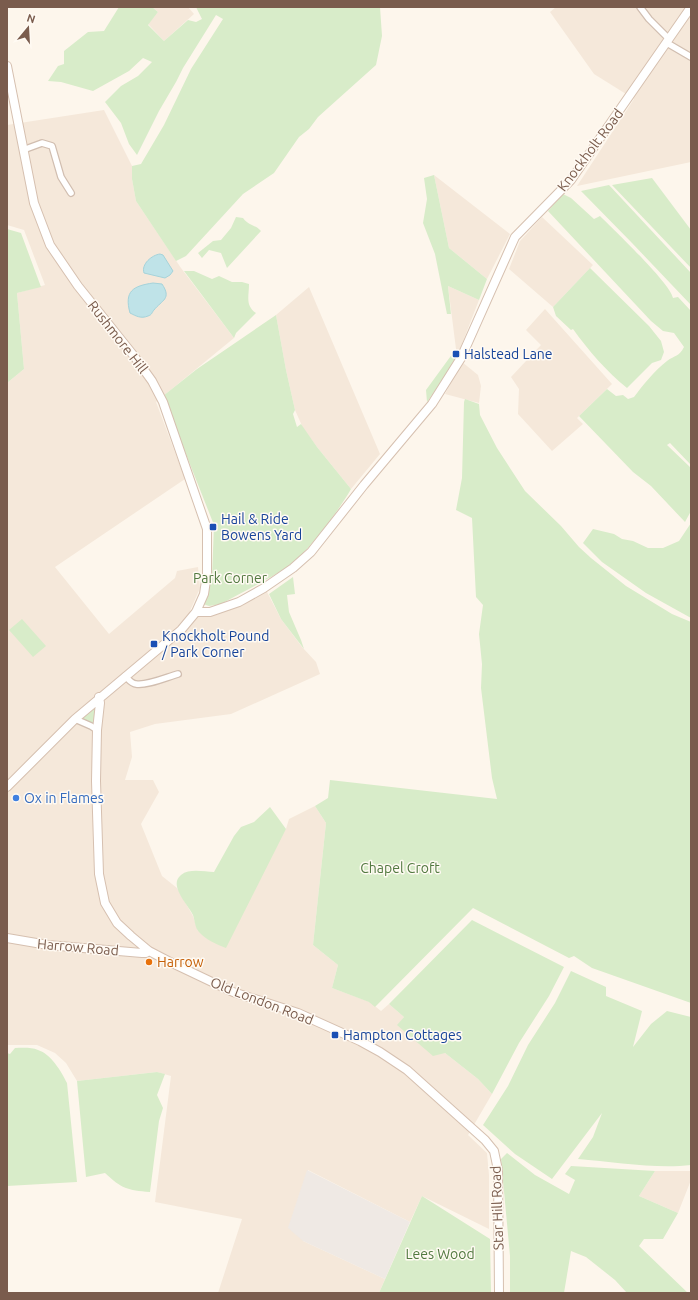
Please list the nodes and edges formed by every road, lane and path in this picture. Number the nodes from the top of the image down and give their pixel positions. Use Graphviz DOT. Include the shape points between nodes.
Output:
graph roads {
  1 [pos="640,7"];
  2 [pos="691,7"];
  3 [pos="668,41"];
  4 [pos="691,57"];
  5 [pos="7,66"];
  6 [pos="23,150"];
  7 [pos="71,193"];
  8 [pos="196,612"];
  9 [pos="178,674"];
  10 [pos="125,676"];
  11 [pos="99,697"];
  12 [pos="75,719"];
  13 [pos="97,730"];
  14 [pos="7,787"];
  15 [pos="131,936"];
  16 [pos="7,938"];
  17 [pos="126,951"];
  18 [pos="149,951"];
  19 [pos="475,1131"];
  20 [pos="500,1293"];
  1 -- 3 [label="street"];
  2 -- 3 [label="street, Knockholt Road"];
  3 -- 4 [label="street"];
  3 -- 8 [label="street, Knockholt Road" via="571,180 515,237 461,358 432,404 311,552 293,568 239,602 210,612"];
  5 -- 6 [label="street, Rushmore Hill"];
  6 -- 7 [label="street" via="42,143 52,146 61,177"];
  6 -- 8 [label="street, Rushmore Hill" via="34,202 50,245 78,286 134,356 164,402 207,529 207,574 204,594"];
  8 -- 10 [label="street, Rushmore Hill" via="181,630"];
  9 -- 10 [label="street" via="149,683 136,684"];
  10 -- 11 [label="street, Rushmore Hill"];
  11 -- 12 [label="street, Rushmore Hill"];
  11 -- 13 [label="street, Old London Road"];
  12 -- 13 [label="street"];
  12 -- 14 [label="street, Rushmore Hill"];
  13 -- 15 [label="street, Old London Road" via="96,810 100,882 108,909 117,923"];
  15 -- 17 [label="street"];
  15 -- 18 [label="street, Old London Road"];
  16 -- 17 [label="street, Harrow Road" via="48,945"];
  17 -- 18 [label="street, Harrow Road"];
  18 -- 19 [label="street, Old London Road" via="226,989 298,1013 360,1041 408,1070"];
  19 -- 20 [label="street, Star Hill Road" via="494,1151 498,1170"];
}
